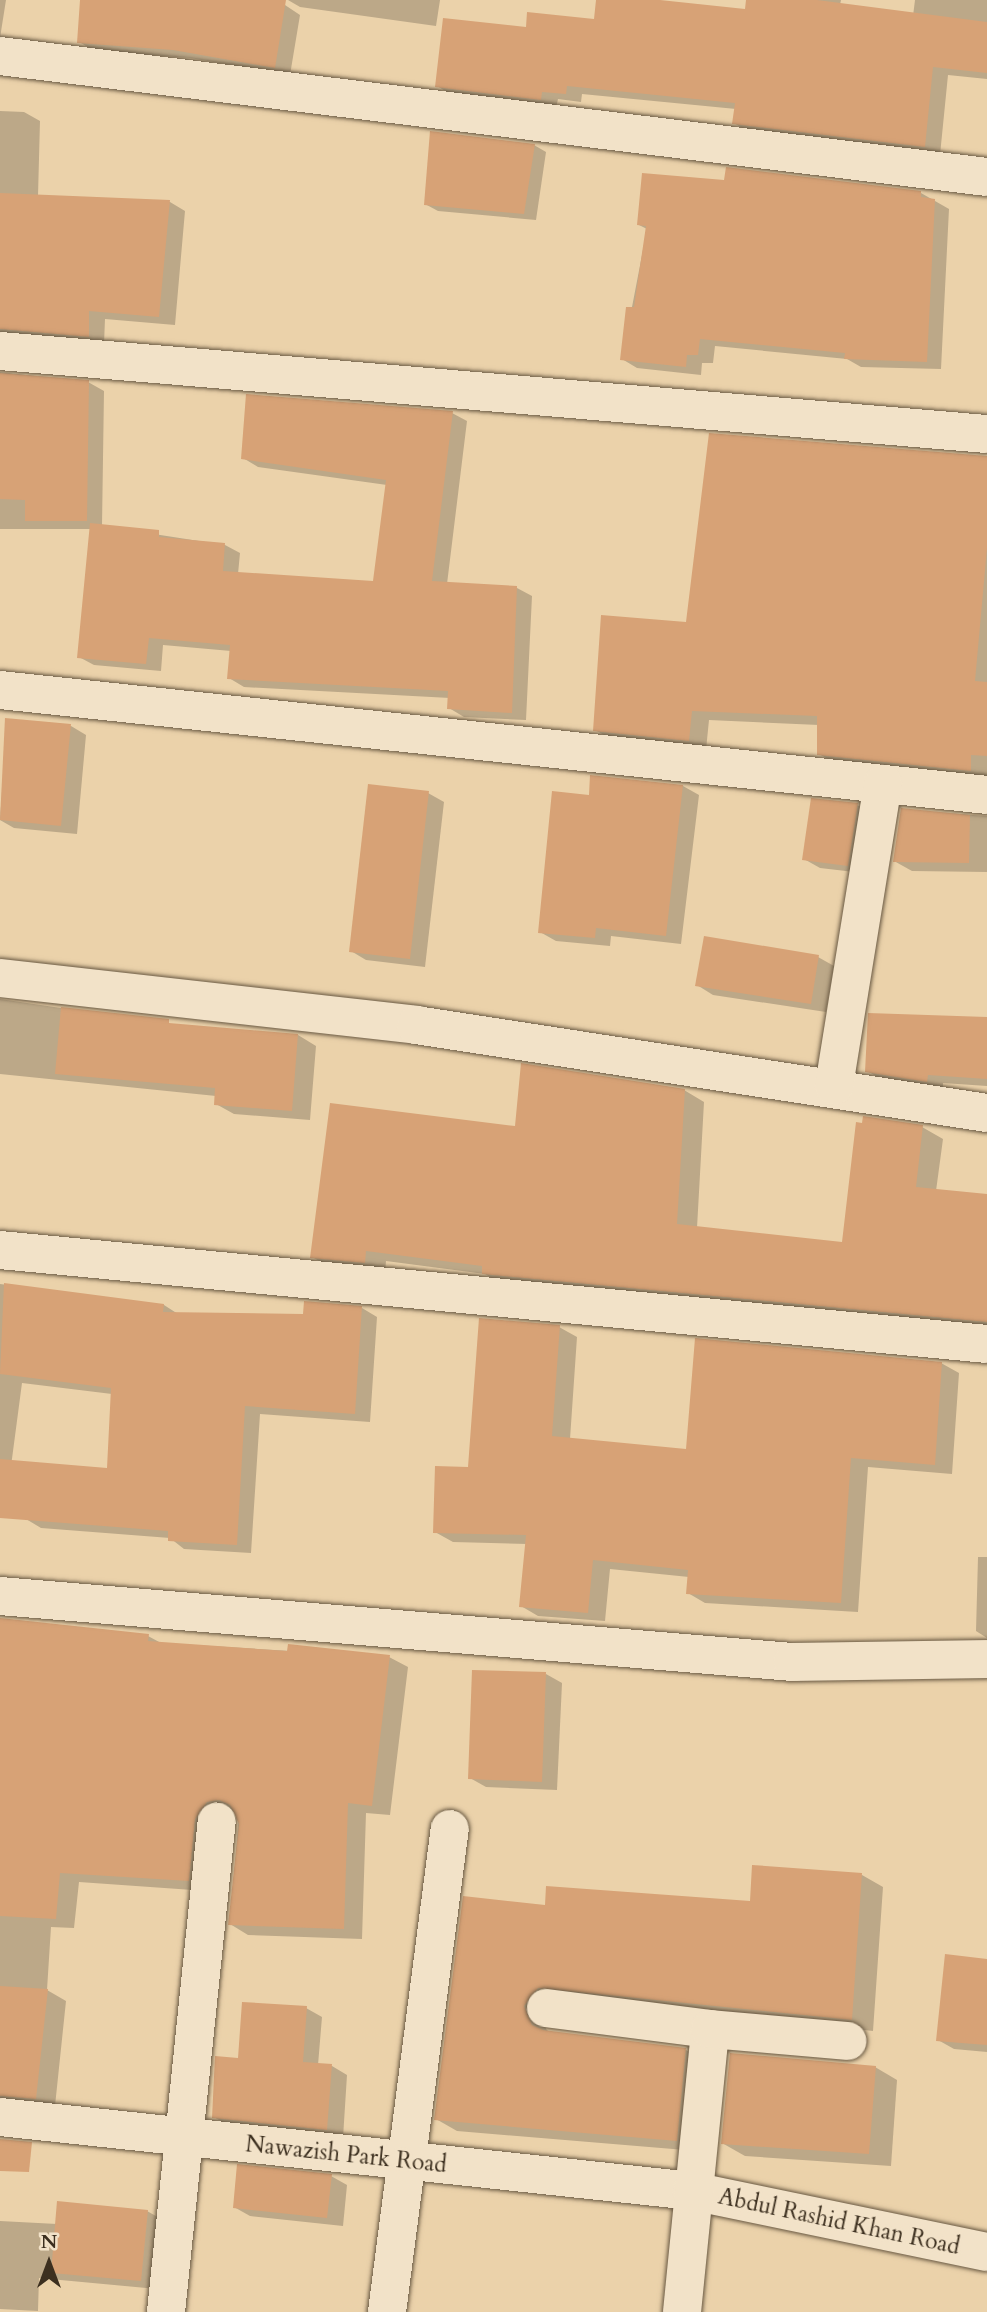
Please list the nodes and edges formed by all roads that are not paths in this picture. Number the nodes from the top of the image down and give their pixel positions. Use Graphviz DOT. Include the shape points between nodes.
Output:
graph roads {
  1 [pos="0,56"];
  2 [pos="987,177"];
  3 [pos="0,351"];
  4 [pos="987,434"];
  5 [pos="0,690"];
  6 [pos="883,784"];
  7 [pos="987,796"];
  8 [pos="0,978"];
  9 [pos="834,1086"];
  10 [pos="987,1112"];
  11 [pos="0,1250"];
  12 [pos="987,1344"];
  13 [pos="0,1595"];
  14 [pos="987,1659"];
  15 [pos="217,1822"];
  16 [pos="450,1829"];
  17 [pos="546,2008"];
  18 [pos="710,2029"];
  19 [pos="847,2041"];
  20 [pos="0,2117"];
  21 [pos="183,2139"];
  22 [pos="406,2161"];
  23 [pos="692,2192"];
  24 [pos="987,2252"];
  25 [pos="166,2312"];
  26 [pos="387,2312"];
  27 [pos="682,2312"];
  1 -- 2 [label="street"];
  3 -- 4 [label="street"];
  5 -- 6 [label="street"];
  6 -- 7 [label="street"];
  6 -- 9 [label="street"];
  8 -- 9 [label="street" via="416,1025"];
  9 -- 10 [label="street"];
  11 -- 12 [label="street"];
  13 -- 14 [label="street" via="793,1662"];
  15 -- 21 [label="street"];
  16 -- 22 [label="street"];
  17 -- 18 [label="street"];
  18 -- 19 [label="street"];
  18 -- 23 [label="street"];
  20 -- 21 [label="street, Nawazish Park Road"];
  21 -- 22 [label="street, Nawazish Park Road"];
  21 -- 25 [label="street"];
  22 -- 23 [label="street, Nawazish Park Road"];
  22 -- 26 [label="street"];
  23 -- 24 [label="street, Abdul Rashid Khan Road"];
  23 -- 27 [label="street"];
}
